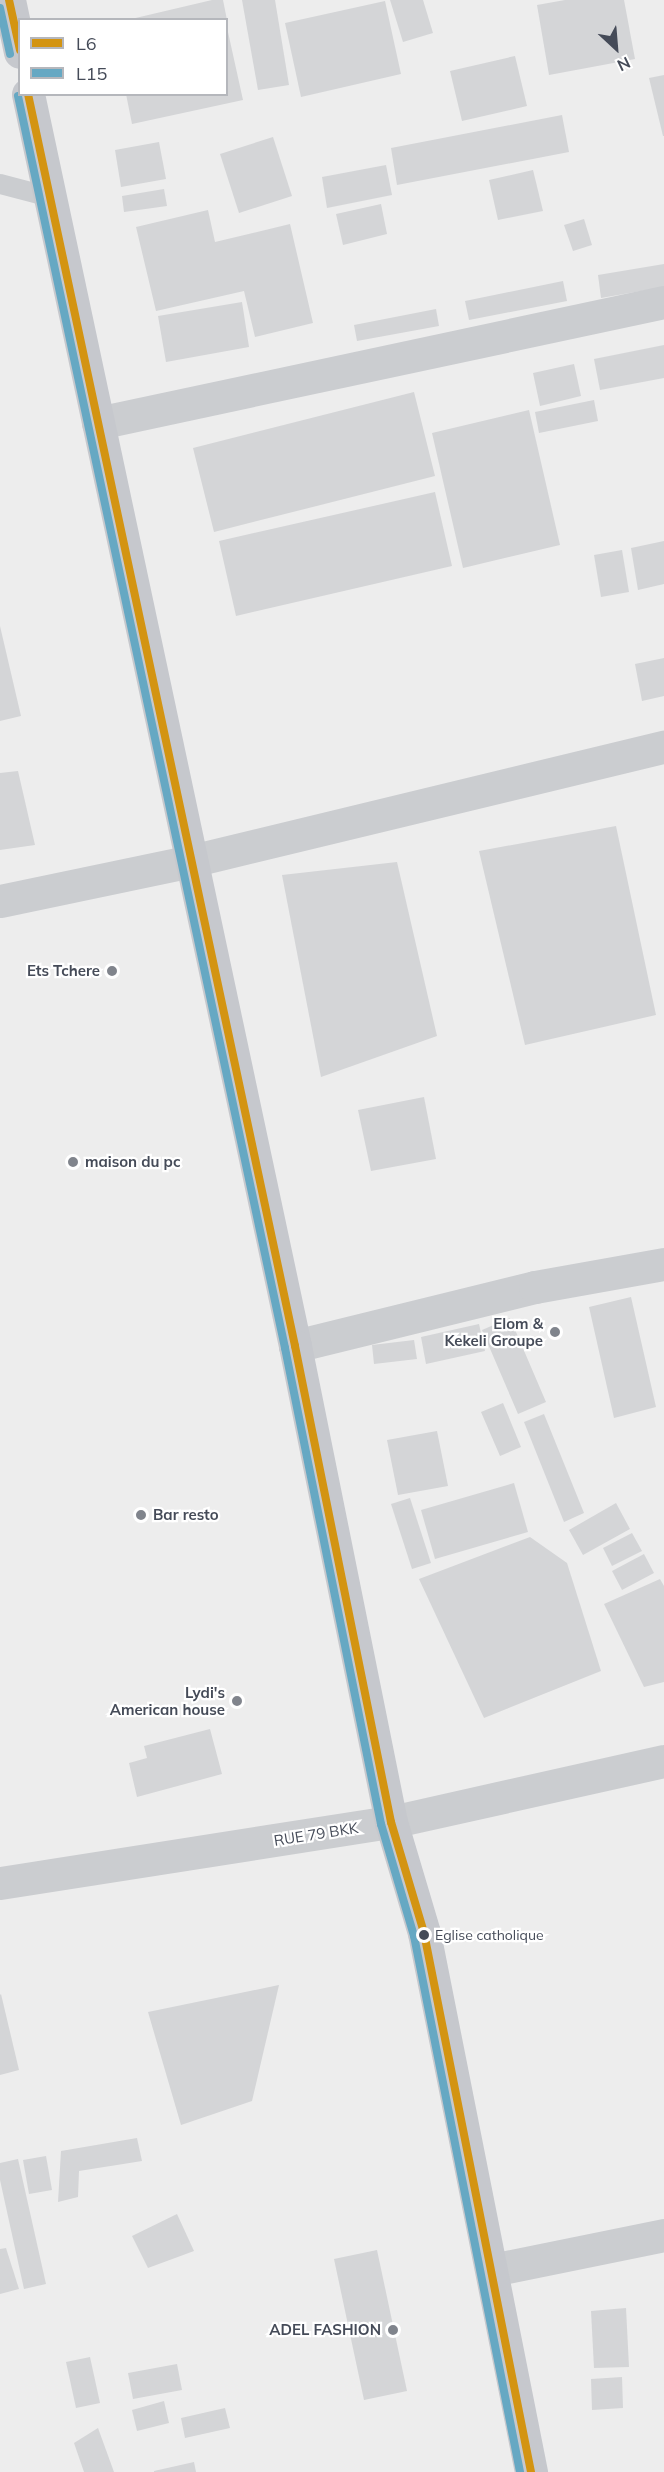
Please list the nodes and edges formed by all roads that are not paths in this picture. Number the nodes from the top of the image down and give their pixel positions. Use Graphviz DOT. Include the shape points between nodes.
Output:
graph roads {
  1 [pos="9,0"];
  2 [pos="18,43"];
  3 [pos="28,96"];
  4 [pos="0,184"];
  5 [pos="50,198"];
  6 [pos="664,302"];
  7 [pos="98,423"];
  8 [pos="664,747"];
  9 [pos="191,861"];
  10 [pos="0,901"];
  11 [pos="664,1264"];
  12 [pos="295,1346"];
  13 [pos="664,1761"];
  14 [pos="391,1822"];
  15 [pos="0,1883"];
  16 [pos="664,2235"];
  17 [pos="492,2270"];
  18 [pos="531,2472"];
  1 -- 2 [label="main road"];
  3 -- 5 [label="main road"];
  4 -- 5 [label="lane"];
  5 -- 7 [label="main road"];
  6 -- 7 [label="street"];
  7 -- 9 [label="main road"];
  8 -- 9 [label="street"];
  9 -- 10 [label="street"];
  9 -- 12 [label="main road"];
  11 -- 12 [label="street" via="535,1287"];
  12 -- 14 [label="main road"];
  13 -- 14 [label="street, RUE 79 BKK"];
  14 -- 15 [label="street, RUE 79 BKK"];
  14 -- 17 [label="main road" via="424,1933"];
  16 -- 17 [label="street"];
  17 -- 18 [label="main road"];
}
